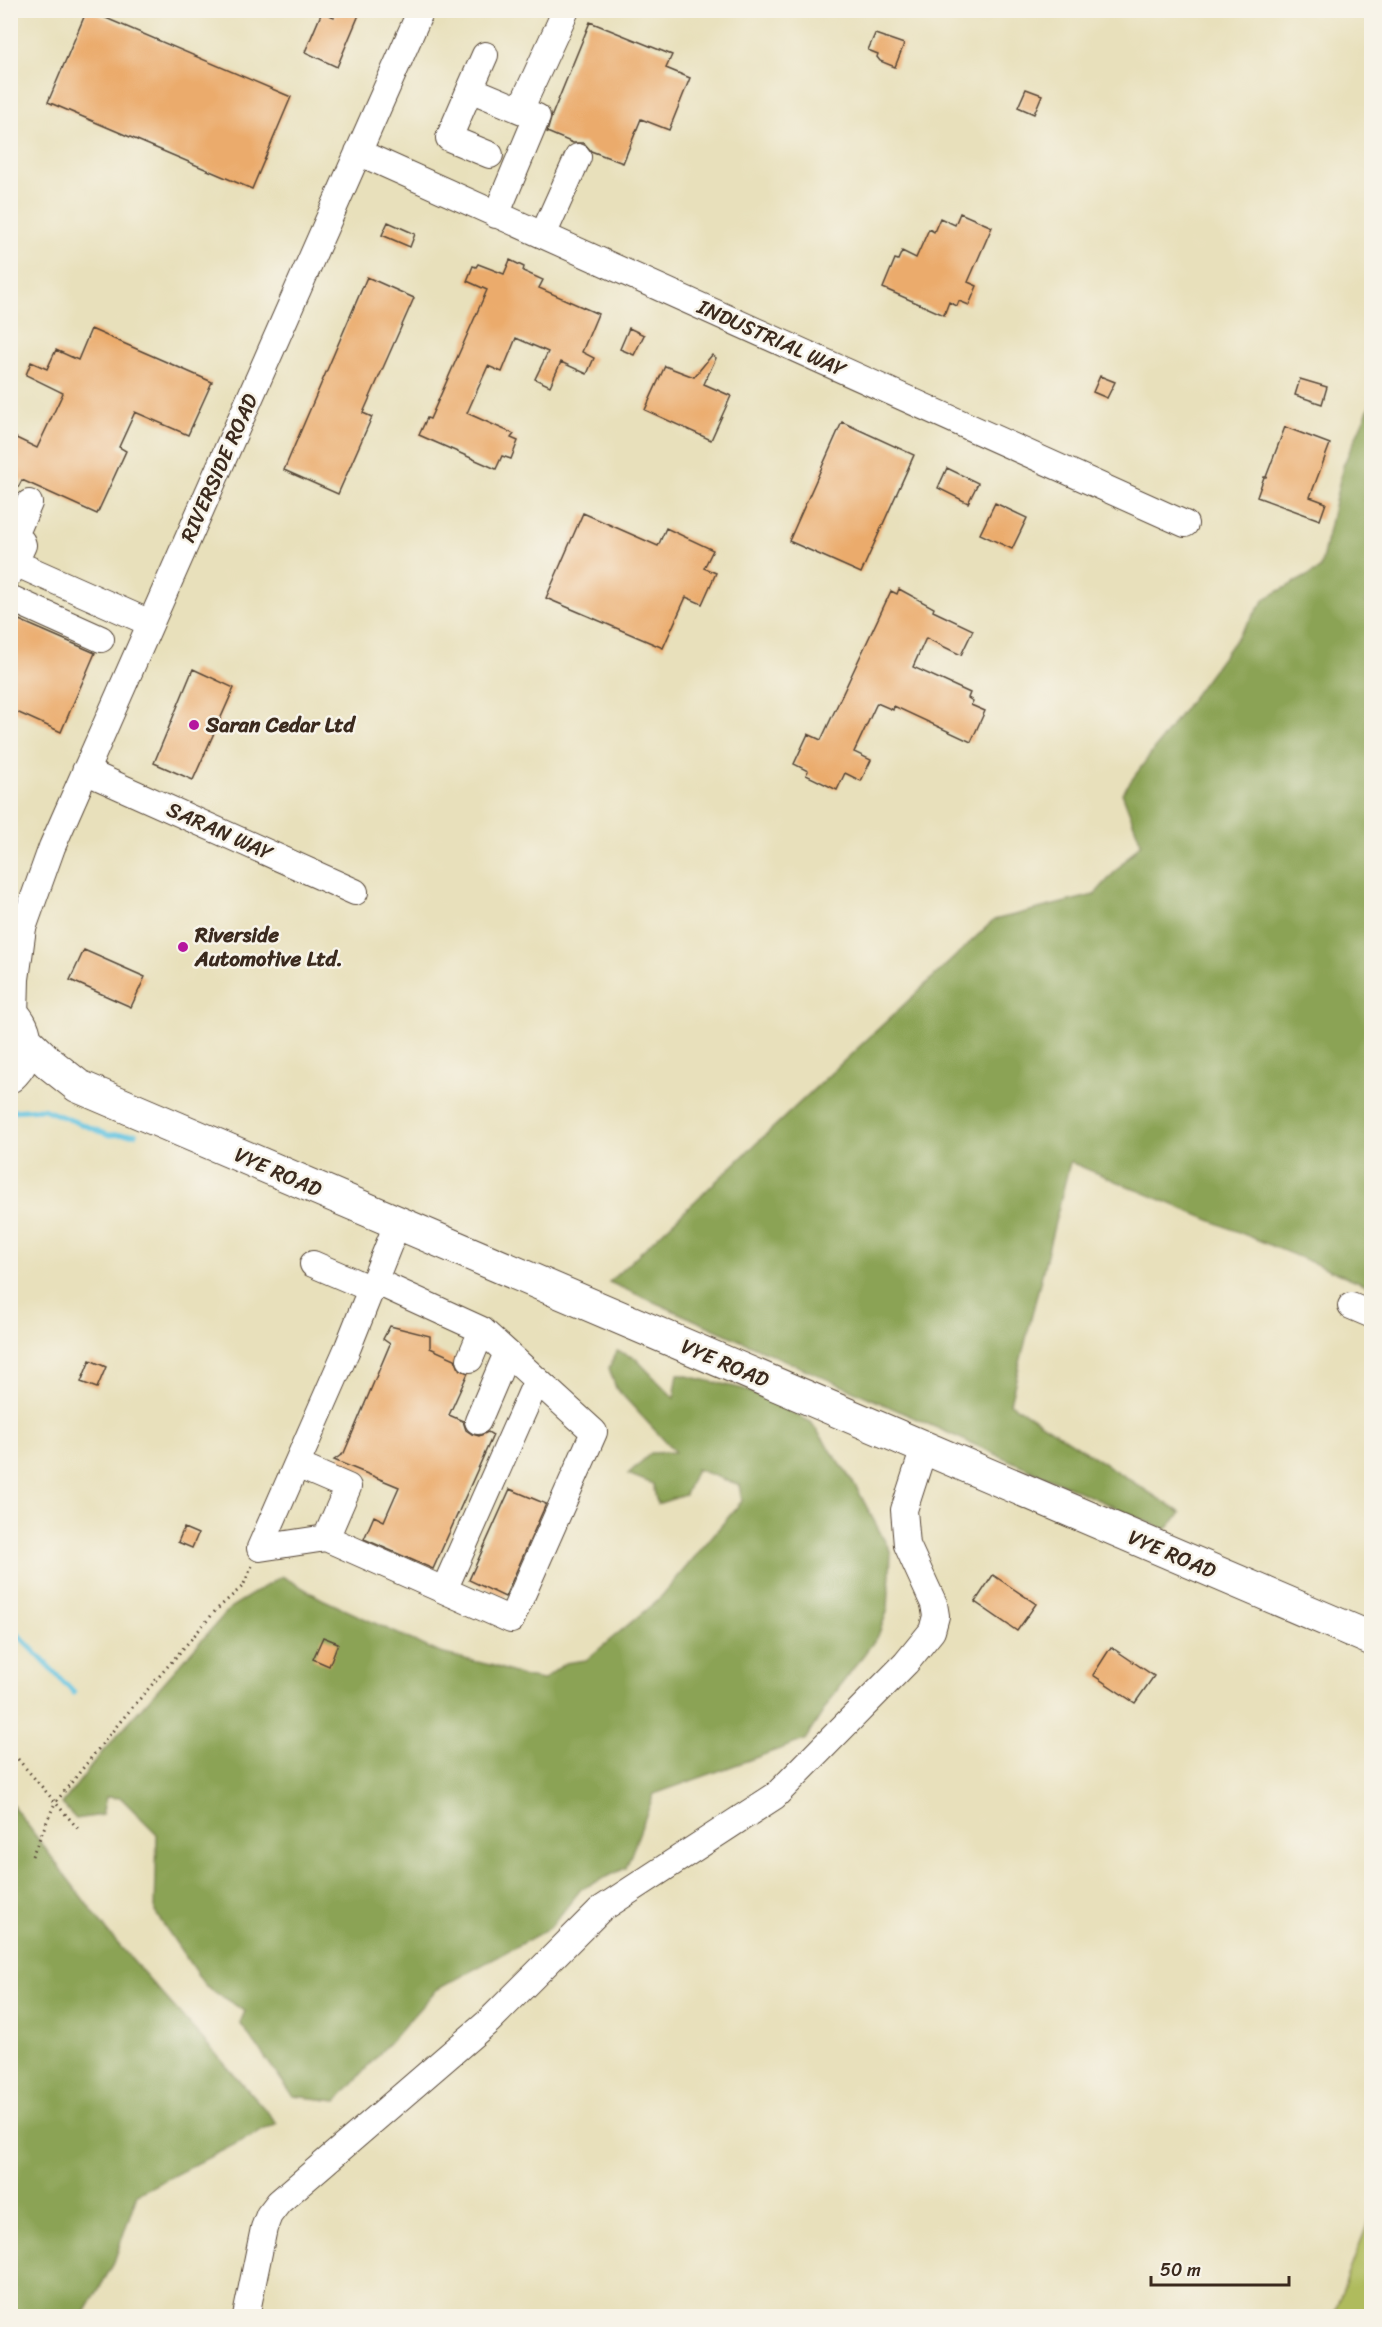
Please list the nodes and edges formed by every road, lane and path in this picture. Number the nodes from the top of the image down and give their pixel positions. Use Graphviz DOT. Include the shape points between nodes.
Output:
graph roads {
  1 [pos="421,10"];
  2 [pos="566,10"];
  3 [pos="485,55"];
  4 [pos="470,89"];
  5 [pos="520,110"];
  6 [pos="358,152"];
  7 [pos="490,155"];
  8 [pos="578,157"];
  9 [pos="496,215"];
  10 [pos="543,235"];
  11 [pos="29,503"];
  12 [pos="1185,524"];
  13 [pos="12,553"];
  14 [pos="10,598"];
  15 [pos="150,623"];
  16 [pos="101,639"];
  17 [pos="85,771"];
  18 [pos="355,892"];
  19 [pos="17,938"];
  20 [pos="17,1022"];
  21 [pos="10,1076"];
  22 [pos="10,1081"];
  23 [pos="78,1086"];
  24 [pos="398,1224"];
  25 [pos="313,1264"];
  26 [pos="373,1285"];
  27 [pos="482,1330"];
  28 [pos="507,1353"];
  29 [pos="470,1359"];
  30 [pos="537,1380"];
  31 [pos="478,1421"];
  32 [pos="924,1449"];
  33 [pos="297,1465"];
  34 [pos="326,1538"];
  35 [pos="260,1548"];
  36 [pos="444,1590"];
  37 [pos="1371,1639"];
  38 [pos="10,1750"];
  39 [pos="55,1803"];
  40 [pos="80,1831"];
  41 [pos="32,1856"];
  42 [pos="246,2316"];
  1 -- 6 [label="street, RIVERSIDE ROAD"];
  2 -- 5 [label="street"];
  3 -- 4 [label="street"];
  4 -- 5 [label="street"];
  4 -- 7 [label="street" via="449,138"];
  5 -- 9 [label="street" via="537,117"];
  6 -- 9 [label="street, INDUSTRIAL WAY"];
  6 -- 15 [label="street, RIVERSIDE ROAD"];
  8 -- 10 [label="street"];
  9 -- 10 [label="street, INDUSTRIAL WAY"];
  10 -- 12 [label="street, INDUSTRIAL WAY"];
  11 -- 13 [label="street"];
  13 -- 15 [label="street"];
  14 -- 16 [label="street"];
  15 -- 17 [label="street, RIVERSIDE ROAD"];
  17 -- 18 [label="street, SARAN WAY"];
  17 -- 19 [label="street, RIVERSIDE ROAD"];
  19 -- 20 [label="street, RIVERSIDE ROAD"];
  20 -- 21 [label="main road" via="24,1055"];
  20 -- 23 [label="main road, VYE ROAD" via="49,1063"];
  22 -- 23 [label="main road, VYE ROAD"];
  23 -- 24 [label="main road, VYE ROAD"];
  24 -- 26 [label="street"];
  24 -- 32 [label="main road, VYE ROAD"];
  25 -- 26 [label="street"];
  26 -- 27 [label="street"];
  26 -- 33 [label="street"];
  27 -- 28 [label="street"];
  27 -- 29 [label="street"];
  28 -- 30 [label="street"];
  28 -- 31 [label="street"];
  30 -- 36 [label="street"];
  30 -- 36 [label="street" via="594,1432 511,1620"];
  32 -- 37 [label="main road, VYE ROAD"];
  32 -- 42 [label="street" via="904,1510 908,1545 934,1604 932,1631 906,1663 775,1796 600,1910 488,2022 279,2202 264,2228"];
  33 -- 34 [label="street" via="348,1487"];
  33 -- 35 [label="street"];
  34 -- 35 [label="street"];
  34 -- 36 [label="street"];
  35 -- 39 [label="path" via="243,1586 119,1723"];
  38 -- 39 [label="path"];
  39 -- 40 [label="path"];
  39 -- 41 [label="path"];
}
